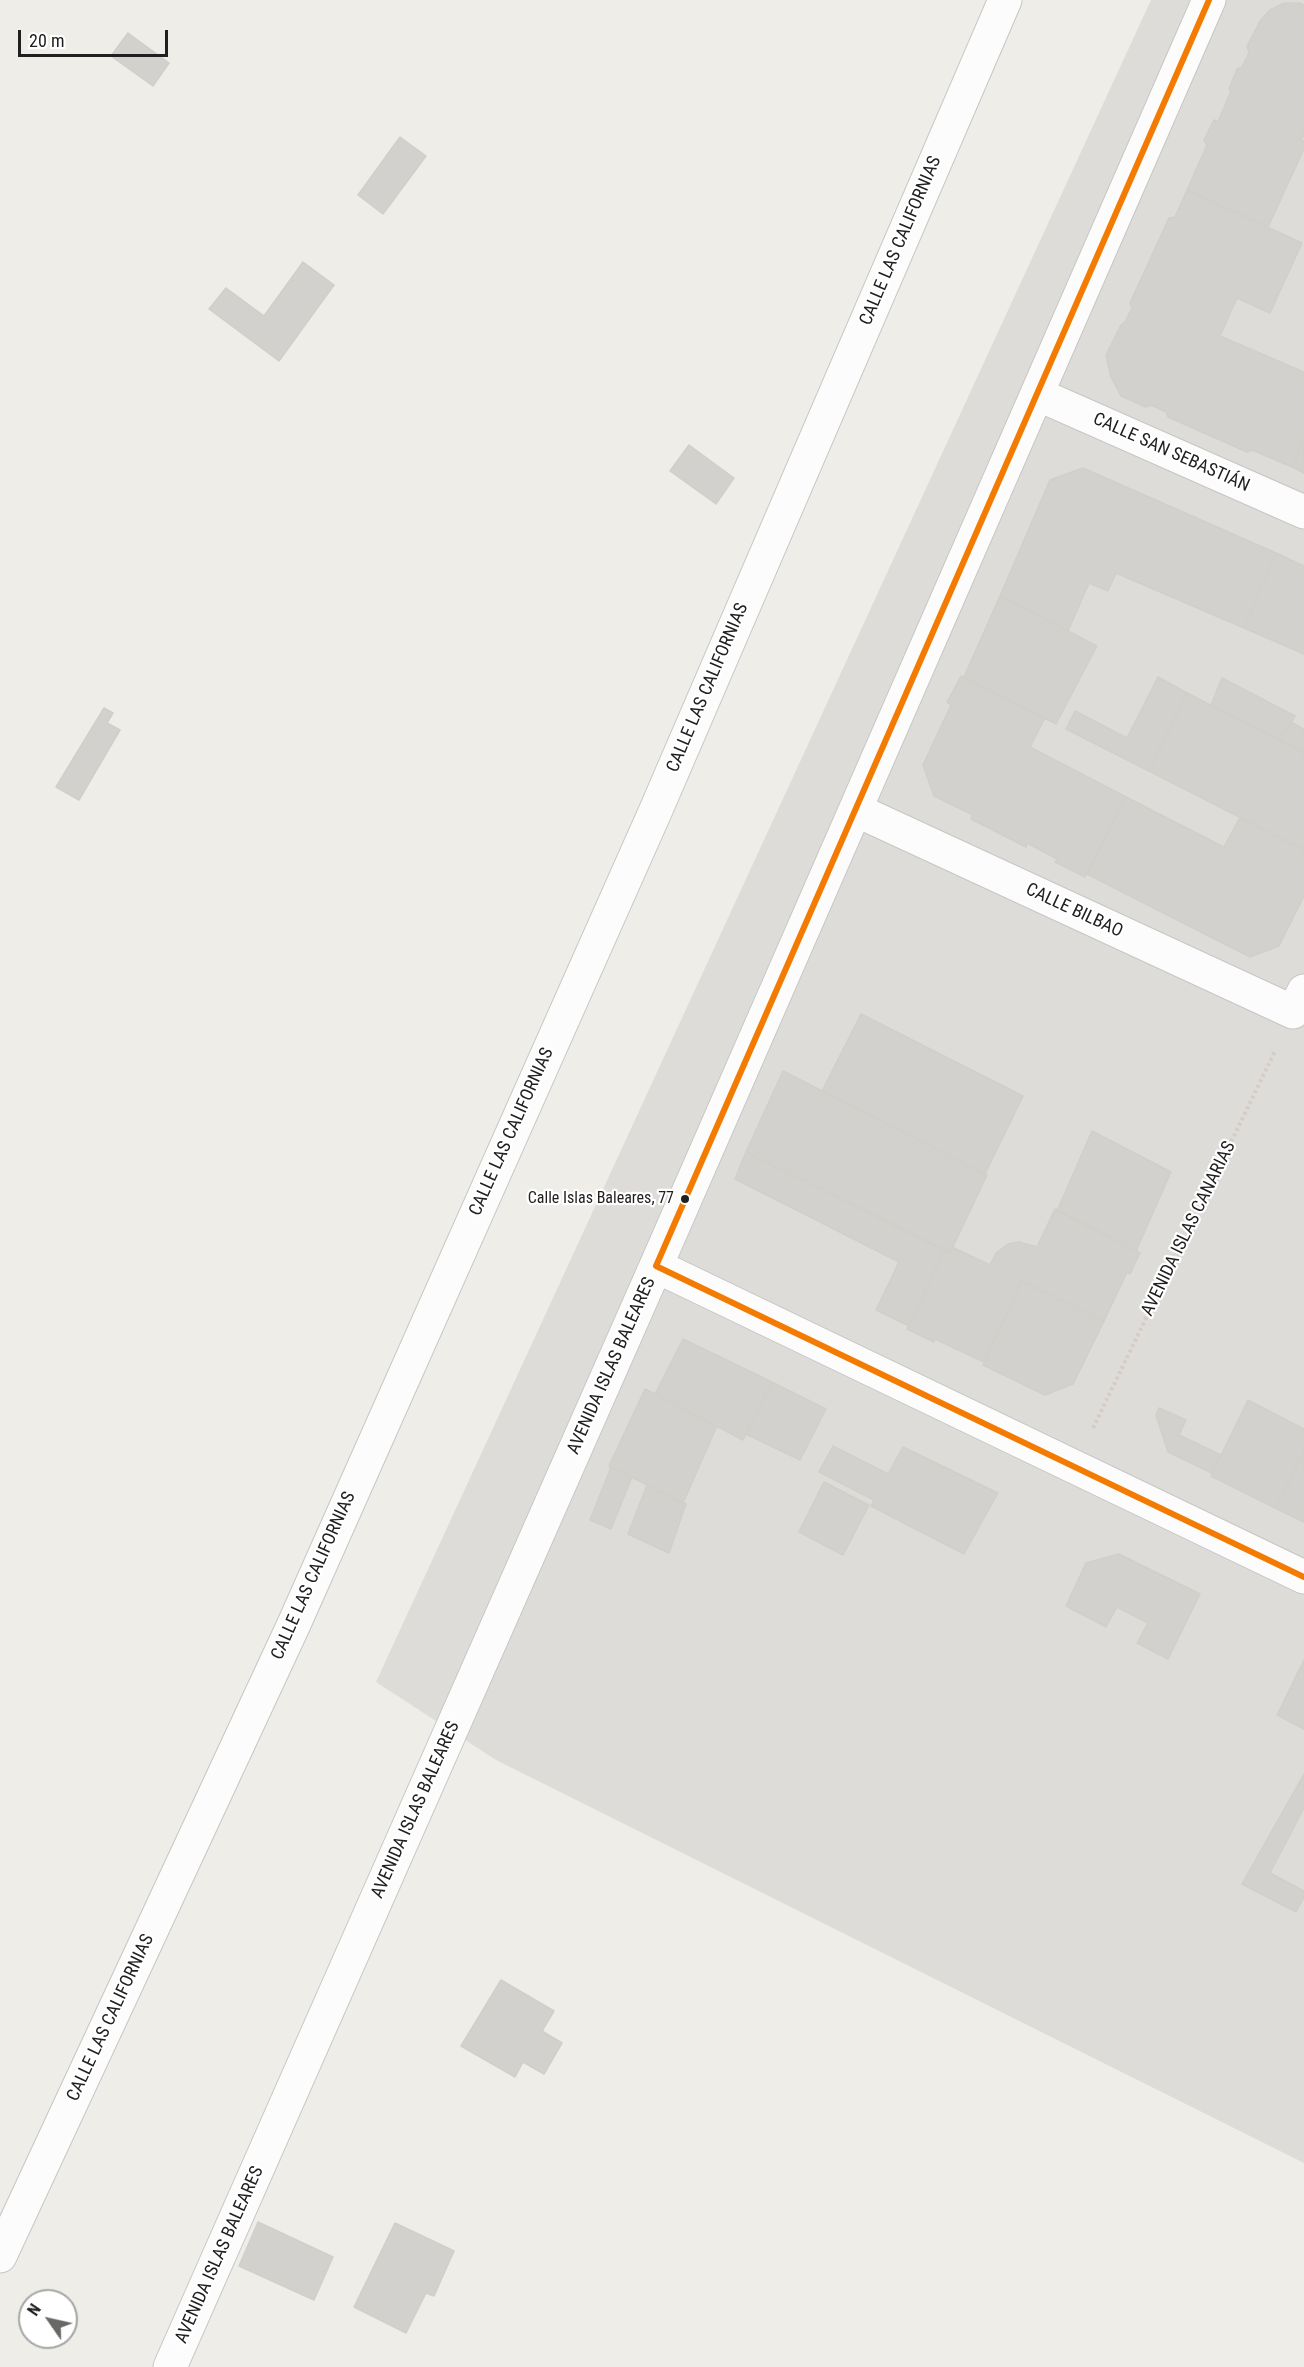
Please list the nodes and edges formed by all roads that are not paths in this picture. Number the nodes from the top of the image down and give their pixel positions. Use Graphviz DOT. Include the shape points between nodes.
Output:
graph roads {
  1 [pos="1005,0"];
  2 [pos="1209,0"];
  3 [pos="1037,394"];
  4 [pos="1304,512"];
  5 [pos="856,810"];
  6 [pos="1299,1002"];
  7 [pos="656,1266"];
  8 [pos="1304,1577"];
  9 [pos="0,2256"];
  10 [pos="170,2367"];
  1 -- 9 [label="street, CALLE LAS CALIFORNIAS" via="664,790 294,1624"];
  2 -- 3 [label="street, AVENIDA ISLAS BALEARES"];
  3 -- 4 [label="street, CALLE SAN SEBASTIÁN"];
  3 -- 5 [label="street, AVENIDA ISLAS BALEARES"];
  5 -- 6 [label="street, CALLE BILBAO"];
  5 -- 7 [label="street, AVENIDA ISLAS BALEARES"];
  7 -- 8 [label="street"];
  7 -- 10 [label="street, AVENIDA ISLAS BALEARES"];
}
